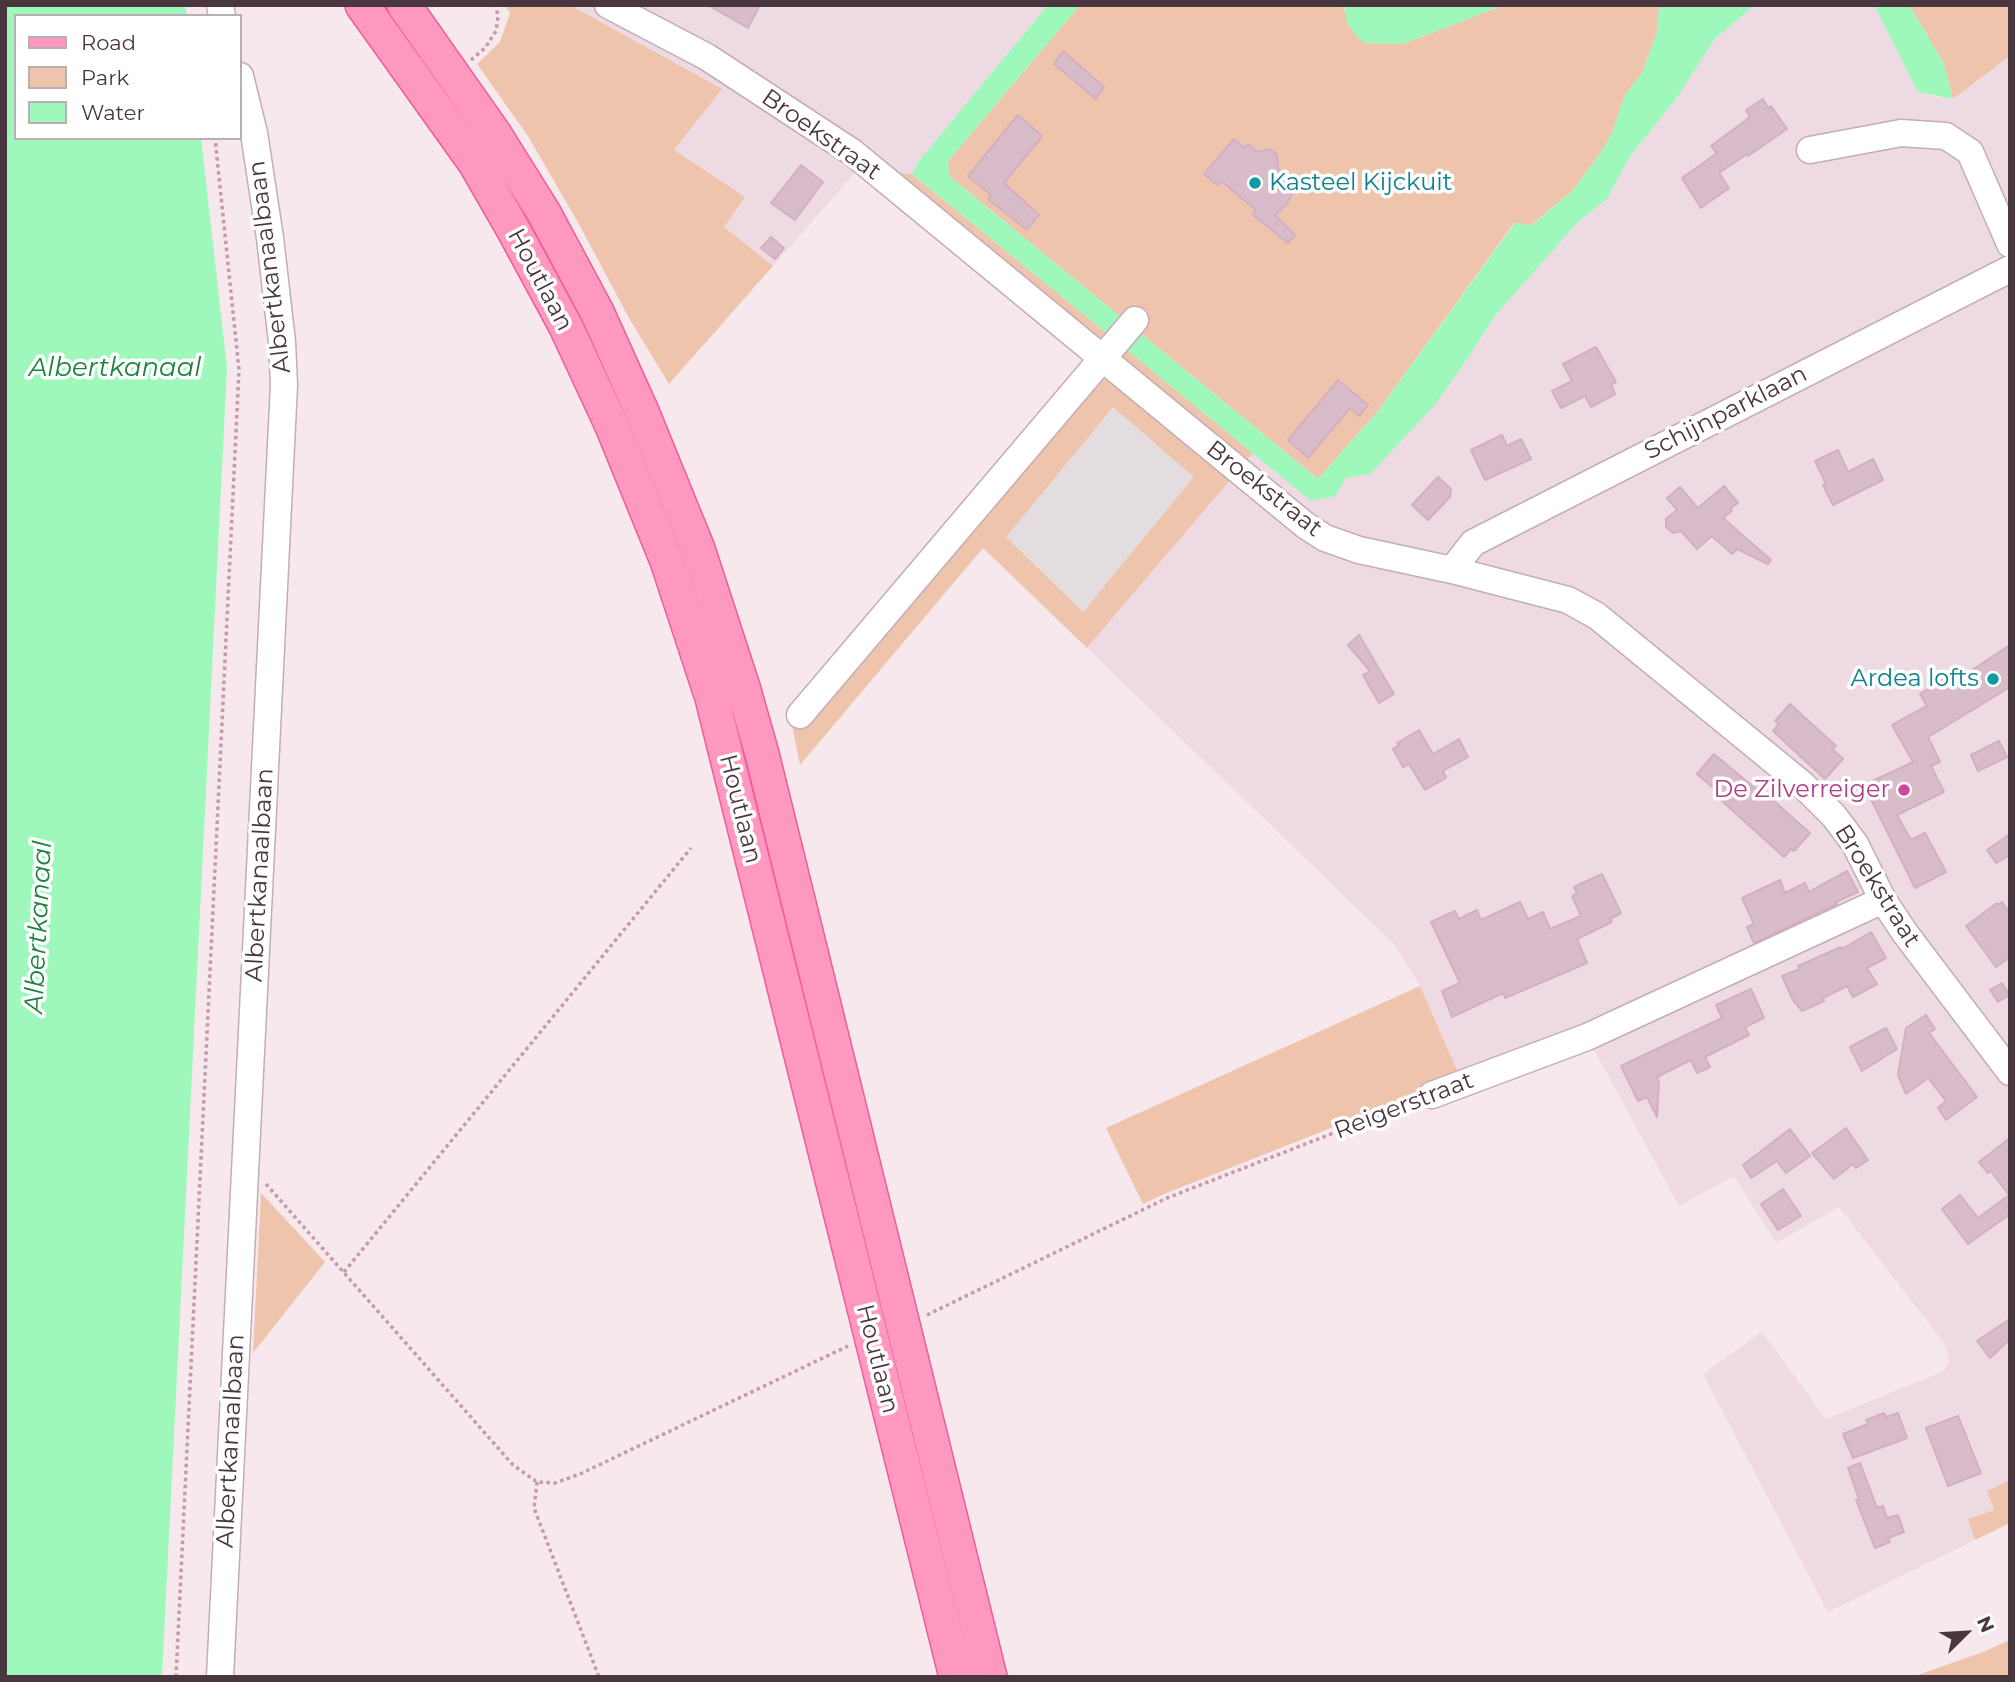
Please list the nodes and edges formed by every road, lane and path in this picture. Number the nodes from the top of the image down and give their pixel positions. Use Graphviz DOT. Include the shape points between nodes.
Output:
graph roads {
  1 [pos="362,5"];
  2 [pos="404,5"];
  3 [pos="496,5"];
  4 [pos="608,5"];
  5 [pos="469,62"];
  6 [pos="242,84"];
  7 [pos="215,140"];
  8 [pos="1810,150"];
  9 [pos="2010,244"];
  10 [pos="2010,269"];
  11 [pos="1135,320"];
  12 [pos="1109,353"];
  13 [pos="1452,570"];
  14 [pos="800,715"];
  15 [pos="691,848"];
  16 [pos="1883,900"];
  17 [pos="2010,1072"];
  18 [pos="1432,1096"];
  19 [pos="244,1177"];
  20 [pos="344,1272"];
  21 [pos="927,1315"];
  22 [pos="821,1359"];
  23 [pos="537,1482"];
  24 [pos="176,1677"];
  25 [pos="220,1677"];
  26 [pos="599,1677"];
  27 [pos="956,1677"];
  28 [pos="990,1677"];
  1 -- 27 [label="main road, Houtlaan" via="475,163 513,229 612,426 667,561 712,698"];
  2 -- 28 [label="main road, Houtlaan" via="544,212 597,312 698,549 762,754"];
  3 -- 5 [label="path" via="496,31"];
  4 -- 12 [label="street, Broekstraat" via="707,57 852,152"];
  6 -- 19 [label="street, Albertkanaalbaan" via="271,250 284,385"];
  7 -- 24 [label="path, Albertkanaalbaan" via="239,370"];
  8 -- 9 [label="street" via="1901,133 1946,136 1970,152"];
  10 -- 13 [label="street, Schijnparklaan" via="1473,543"];
  11 -- 12 [label="street"];
  12 -- 13 [label="street, Broekstraat" via="1325,538"];
  12 -- 14 [label="street"];
  13 -- 16 [label="street, Broekstraat" via="1568,600 1597,616 1819,800 1854,844"];
  15 -- 20 [label="path"];
  16 -- 17 [label="street, Broekstraat"];
  16 -- 18 [label="street, Reigerstraat" via="1587,1037"];
  18 -- 21 [label="path, Reigerstraat" via="1167,1198"];
  19 -- 20 [label="path" via="275,1192"];
  19 -- 25 [label="street, Albertkanaalbaan"];
  20 -- 23 [label="path" via="513,1465"];
  22 -- 23 [label="path" via="580,1474 555,1483"];
  23 -- 26 [label="path" via="534,1508"];
}
